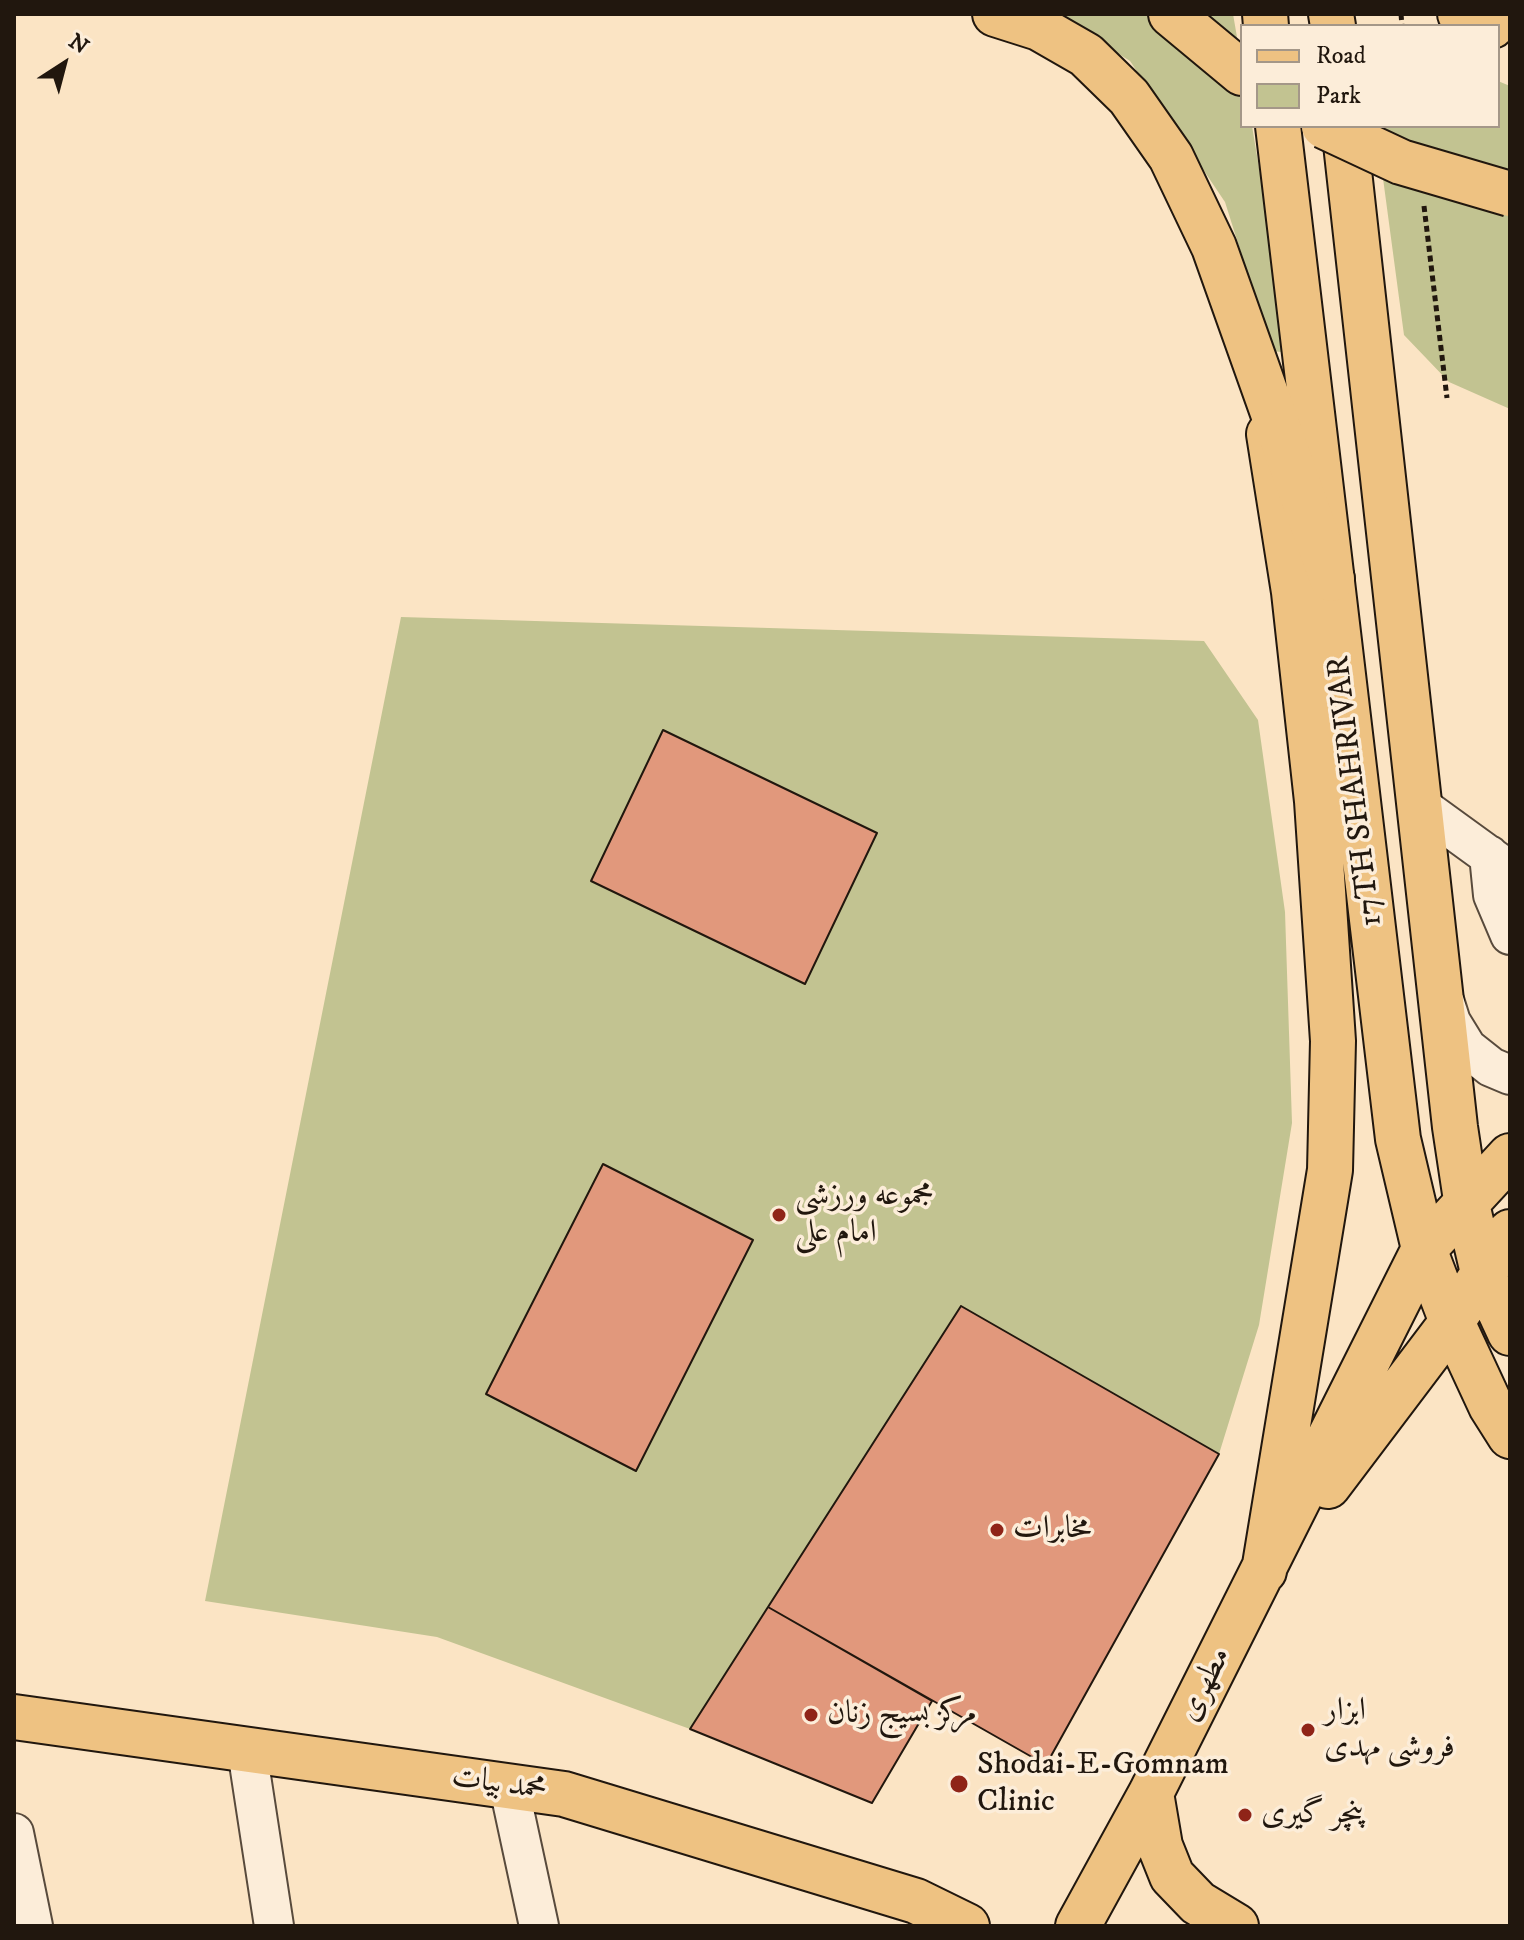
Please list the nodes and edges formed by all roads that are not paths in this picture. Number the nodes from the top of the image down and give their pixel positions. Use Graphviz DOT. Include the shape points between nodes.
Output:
graph roads {
  1 [pos="995,14"];
  2 [pos="1171,14"];
  3 [pos="1460,14"];
  4 [pos="1487,24"];
  5 [pos="1240,71"];
  6 [pos="1278,128"];
  7 [pos="1328,128"];
  8 [pos="1344,128"];
  9 [pos="1510,194"];
  10 [pos="1261,380"];
  11 [pos="1332,579"];
  12 [pos="1419,805"];
  13 [pos="1500,863"];
  14 [pos="1510,935"];
  15 [pos="1439,983"];
  16 [pos="1510,1075"];
  17 [pos="1510,1156"];
  18 [pos="1466,1200"];
  19 [pos="1510,1232"];
  20 [pos="1424,1249"];
  21 [pos="1497,1282"];
  22 [pos="1452,1322"];
  23 [pos="1510,1333"];
  24 [pos="1510,1436"];
  25 [pos="1264,1571"];
  26 [pos="14,1717"];
  27 [pos="247,1750"];
  28 [pos="509,1787"];
  29 [pos="1151,1793"];
  30 [pos="14,1833"];
  31 [pos="33,1926"];
  32 [pos="274,1926"];
  33 [pos="539,1926"];
  34 [pos="967,1926"];
  35 [pos="1078,1926"];
  36 [pos="1236,1926"];
  1 -- 10 [label="main road" via="1039,28 1086,55 1129,97 1171,157 1214,247"];
  2 -- 5 [label="main road"];
  3 -- 4 [label="main road"];
  6 -- 11 [label="main road, 17TH SHAHRIVAR"];
  7 -- 9 [label="main road, bridge" via="1401,162"];
  8 -- 12 [label="main road, 17TH SHAHRIVAR"];
  10 -- 11 [label="main road"];
  10 -- 25 [label="main road" via="1294,592 1316,786 1333,1041 1330,1170"];
  11 -- 20 [label="main road, 17TH SHAHRIVAR" via="1398,1139"];
  12 -- 13 [label="street"];
  12 -- 15 [label="main road, 17TH SHAHRIVAR"];
  13 -- 14 [label="street" via="1493,895"];
  15 -- 16 [label="street" via="1451,1022 1467,1048"];
  15 -- 18 [label="main road, 17TH SHAHRIVAR"];
  17 -- 18 [label="main road"];
  18 -- 20 [label="main road"];
  18 -- 21 [label="main road, 17TH SHAHRIVAR"];
  19 -- 21 [label="main road"];
  20 -- 22 [label="main road, 17TH SHAHRIVAR"];
  20 -- 25 [label="main road"];
  21 -- 22 [label="main road"];
  21 -- 23 [label="main road, 17TH SHAHRIVAR"];
  22 -- 24 [label="main road, 17TH SHAHRIVAR"];
  22 -- 25 [label="main road"];
  25 -- 29 [label="main road, مطهری"];
  26 -- 27 [label="main road, محمد بیات"];
  27 -- 28 [label="main road, محمد بیات"];
  27 -- 32 [label="street"];
  28 -- 33 [label="street"];
  28 -- 34 [label="main road, محمد بیات" via="564,1794 885,1891"];
  29 -- 35 [label="main road, مطهری"];
  29 -- 36 [label="main road" via="1160,1846 1172,1876 1198,1903"];
  30 -- 31 [label="street"];
}
